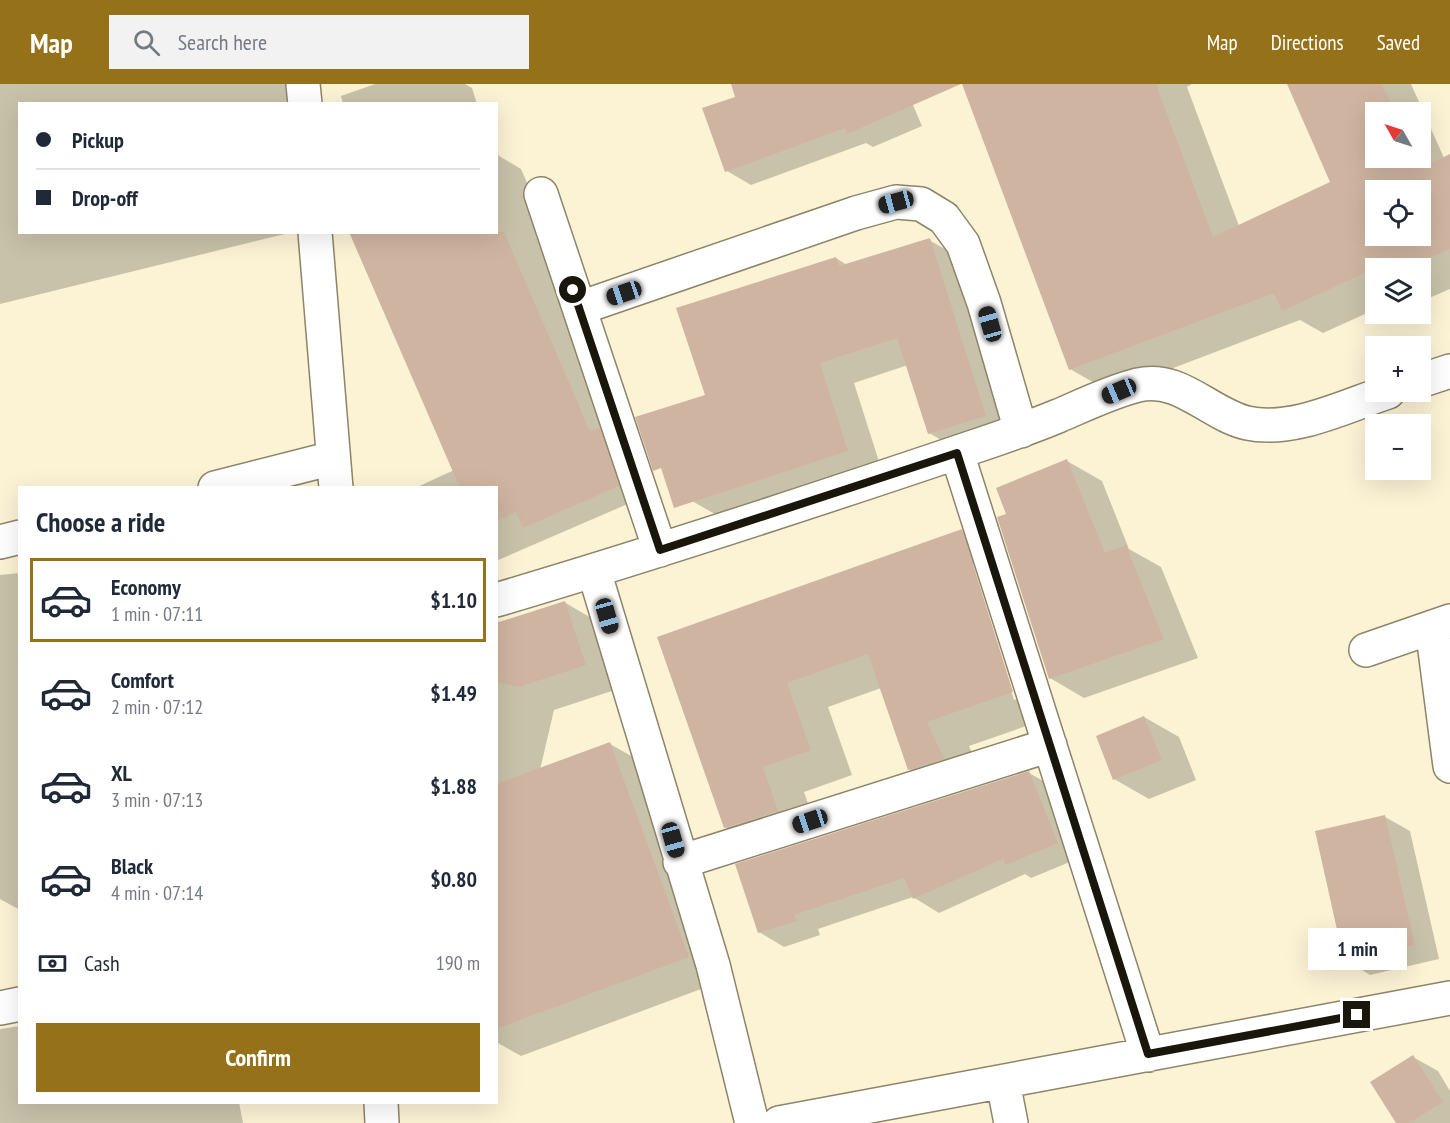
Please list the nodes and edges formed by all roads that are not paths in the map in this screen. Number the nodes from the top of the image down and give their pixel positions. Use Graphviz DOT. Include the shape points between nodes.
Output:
graph roads {
  1 [pos="303,84"];
  2 [pos="304,102"];
  3 [pos="541,194"];
  4 [pos="315,234"];
  5 [pos="580,309"];
  6 [pos="1450,371"];
  7 [pos="1431,377"];
  8 [pos="1365,399"];
  9 [pos="1022,431"];
  10 [pos="957,453"];
  11 [pos="335,473"];
  12 [pos="231,486"];
  13 [pos="18,538"];
  14 [pos="0,542"];
  15 [pos="660,550"];
  16 [pos="594,571"];
  17 [pos="498,599"];
  18 [pos="1441,624"];
  19 [pos="1366,650"];
  20 [pos="1050,745"];
  21 [pos="1450,766"];
  22 [pos="680,862"];
  23 [pos="1450,998"];
  24 [pos="18,1004"];
  25 [pos="0,1008"];
  26 [pos="1148,1054"];
  27 [pos="1003,1082"];
  28 [pos="381,1104"];
  29 [pos="382,1123"];
  30 [pos="752,1123"];
  31 [pos="779,1123"];
  32 [pos="1011,1123"];
  1 -- 2 [label="street"];
  3 -- 5 [label="street"];
  4 -- 11 [label="street"];
  5 -- 9 [label="street" via="856,213 896,202 921,204 944,218 963,244"];
  5 -- 15 [label="street"];
  6 -- 7 [label="street"];
  8 -- 9 [label="street" via="1292,423 1269,425 1246,423 1186,392 1164,385 1141,384"];
  9 -- 10 [label="street"];
  10 -- 15 [label="street"];
  10 -- 20 [label="street"];
  11 -- 12 [label="street"];
  13 -- 14 [label="street"];
  15 -- 16 [label="street"];
  16 -- 17 [label="street"];
  16 -- 22 [label="street"];
  18 -- 19 [label="street"];
  18 -- 21 [label="street"];
  20 -- 22 [label="street"];
  20 -- 26 [label="street"];
  22 -- 30 [label="street" via="713,965"];
  23 -- 26 [label="street"];
  24 -- 25 [label="street"];
  26 -- 27 [label="street"];
  27 -- 31 [label="street"];
  27 -- 32 [label="street"];
  28 -- 29 [label="street"];
}
